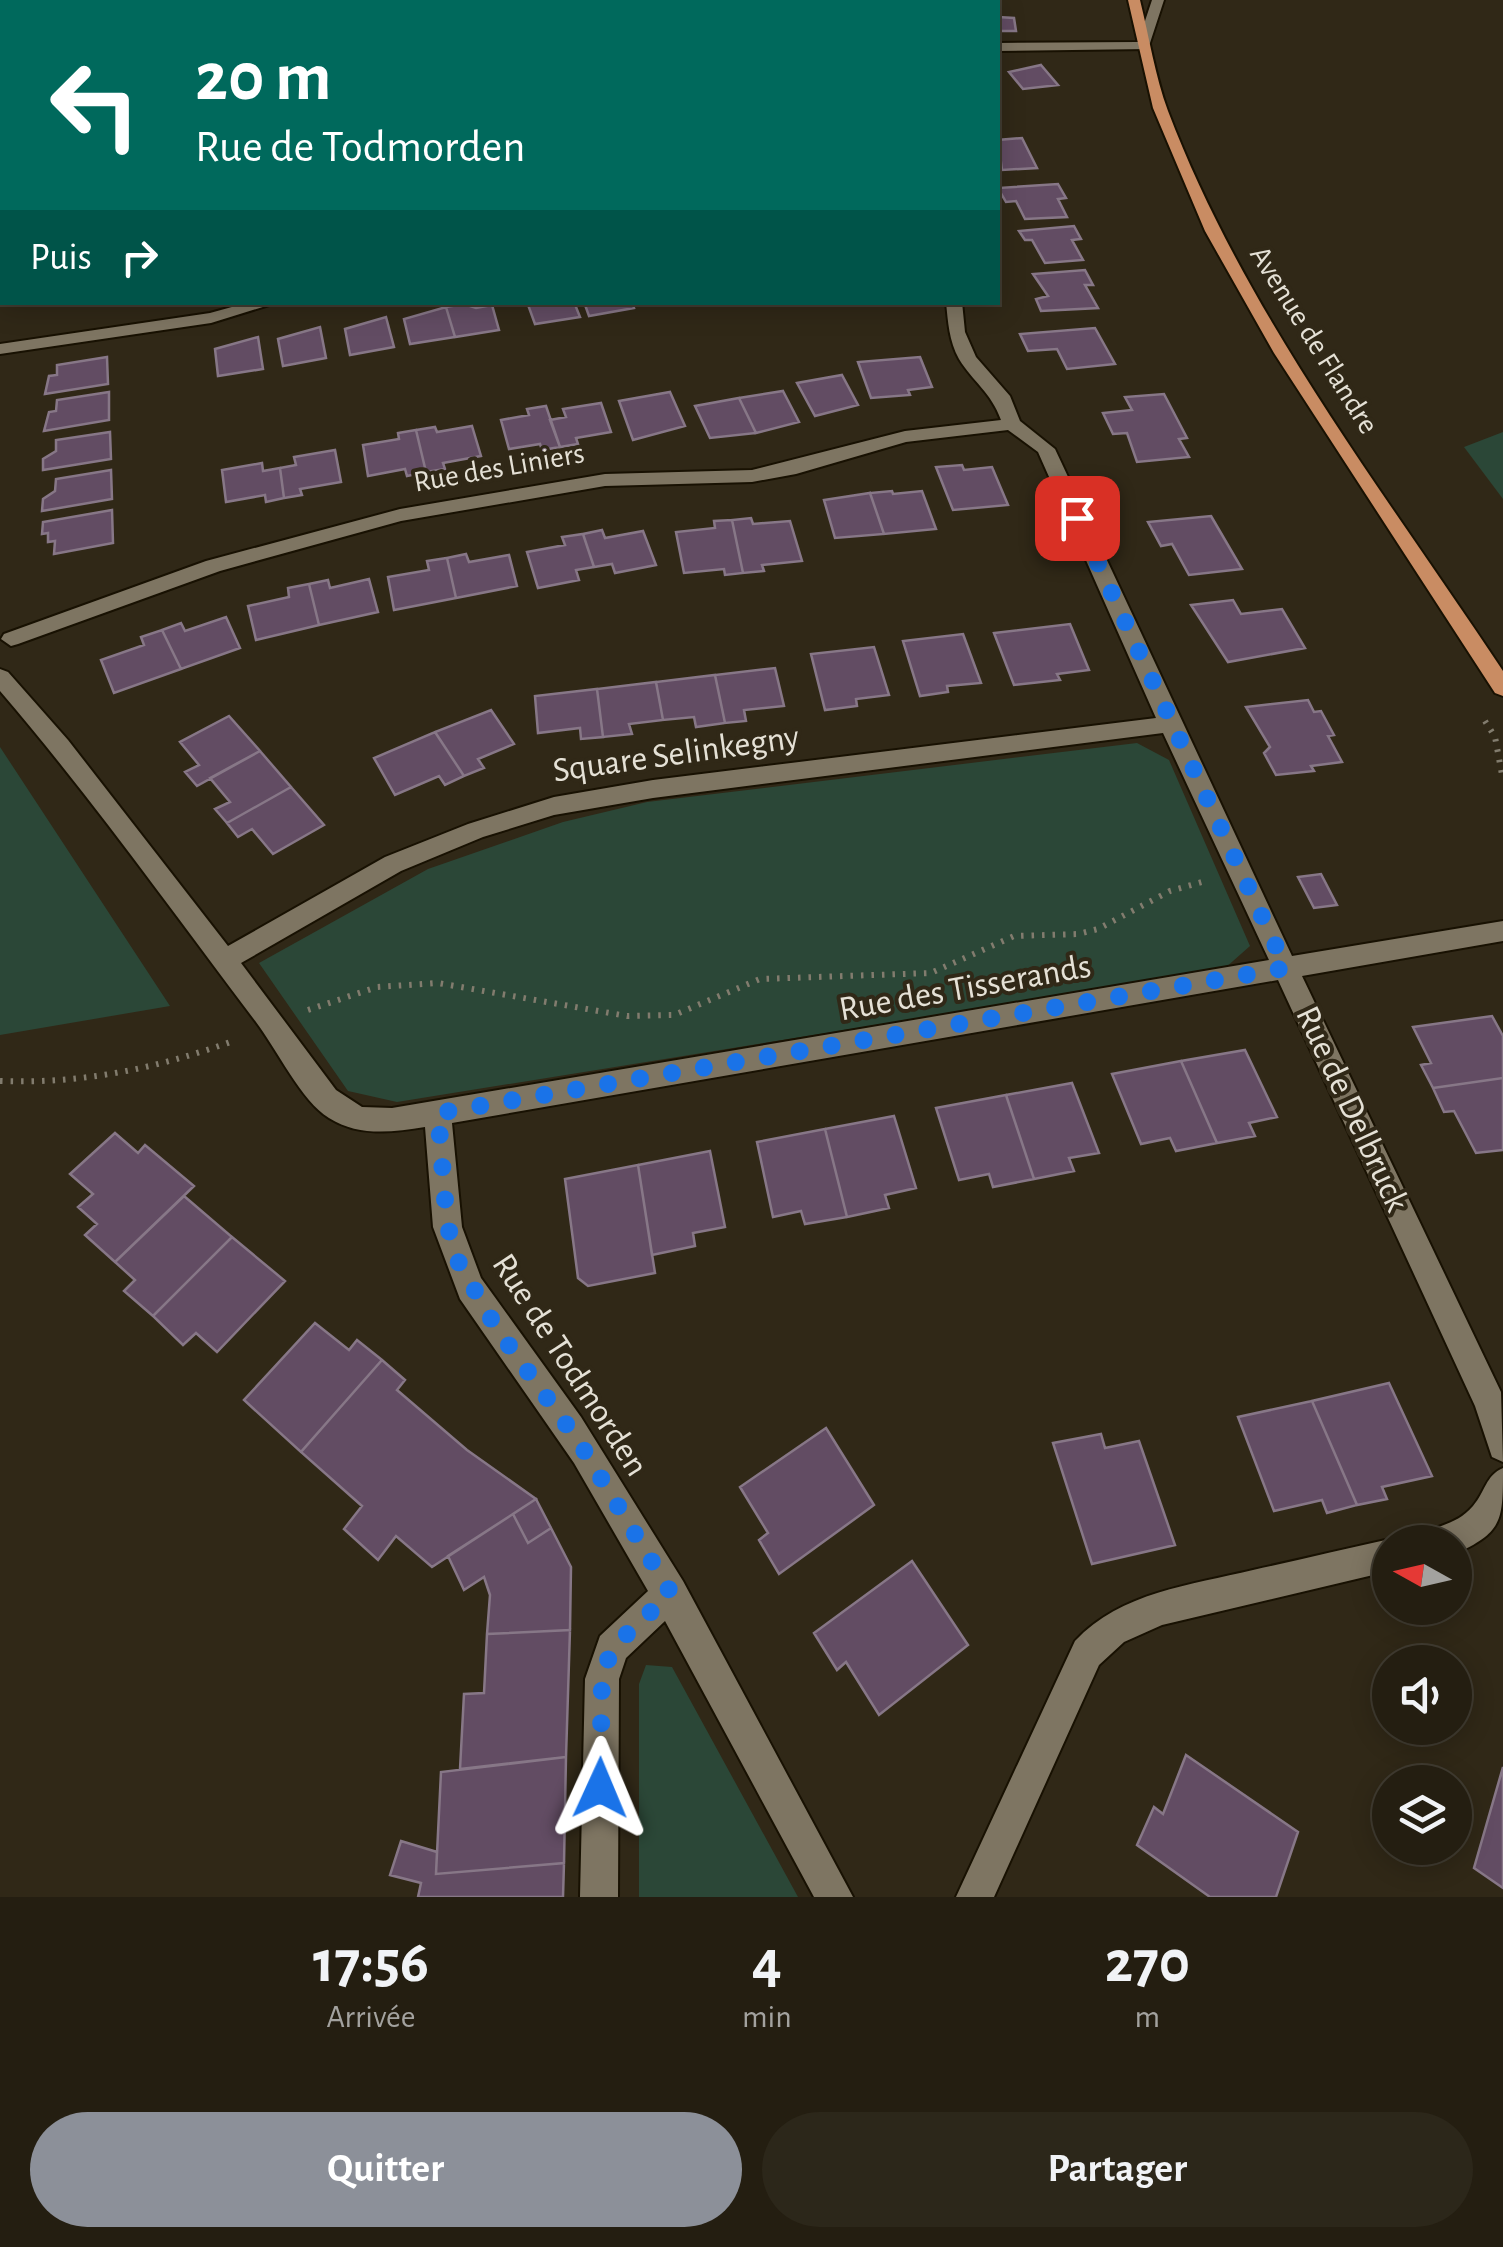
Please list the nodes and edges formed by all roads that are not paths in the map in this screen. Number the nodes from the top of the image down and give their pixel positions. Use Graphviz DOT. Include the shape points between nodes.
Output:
graph roads {
  1 [pos="1158,0"];
  2 [pos="1136,2"];
  3 [pos="1144,46"];
  4 [pos="1000,47"];
  5 [pos="0,148"];
  6 [pos="0,188"];
  7 [pos="260,305"];
  8 [pos="954,305"];
  9 [pos="0,348"];
  10 [pos="1012,424"];
  11 [pos="5,634"];
  12 [pos="0,661"];
  13 [pos="0,677"];
  14 [pos="1501,683"];
  15 [pos="1170,724"];
  16 [pos="1503,931"];
  17 [pos="224,960"];
  18 [pos="1286,968"];
  19 [pos="438,1113"];
  20 [pos="1503,1446"];
  21 [pos="1501,1498"];
  22 [pos="1472,1529"];
  23 [pos="1372,1558"];
  24 [pos="671,1593"];
  25 [pos="599,1897"];
  26 [pos="834,1897"];
  27 [pos="975,1897"];
  1 -- 3 [label="street"];
  2 -- 3 [label="main road, Avenue de Flandre"];
  3 -- 4 [label="street"];
  3 -- 14 [label="main road, Avenue de Flandre" via="1172,140 1241,284"];
  5 -- 6 [label="street"];
  7 -- 9 [label="street"];
  8 -- 10 [label="street, Rue de Delbruck" via="968,359 1001,396"];
  10 -- 11 [label="street, Rue des Liniers" via="905,436 752,476 605,480 400,516 213,566"];
  10 -- 15 [label="street, Rue de Delbruck" via="1046,450"];
  11 -- 12 [label="street" via="10,648"];
  13 -- 17 [label="street"];
  15 -- 17 [label="street, Square Selinkegny" via="653,789 536,810 394,864"];
  15 -- 18 [label="street, Rue de Delbruck"];
  16 -- 18 [label="street, Rue des Tisserands"];
  17 -- 19 [label="street" via="339,1110 392,1120"];
  18 -- 19 [label="street, Rue des Tisserands"];
  18 -- 20 [label="street, Rue de Delbruck" via="1490,1403"];
  19 -- 24 [label="street, Rue de Todmorden" via="447,1224 458,1261"];
  21 -- 22 [label="street"];
  23 -- 27 [label="street" via="1162,1608 1105,1632 1086,1652"];
  24 -- 25 [label="street" via="612,1648 602,1678"];
  24 -- 26 [label="street, Rue de Todmorden"];
}
